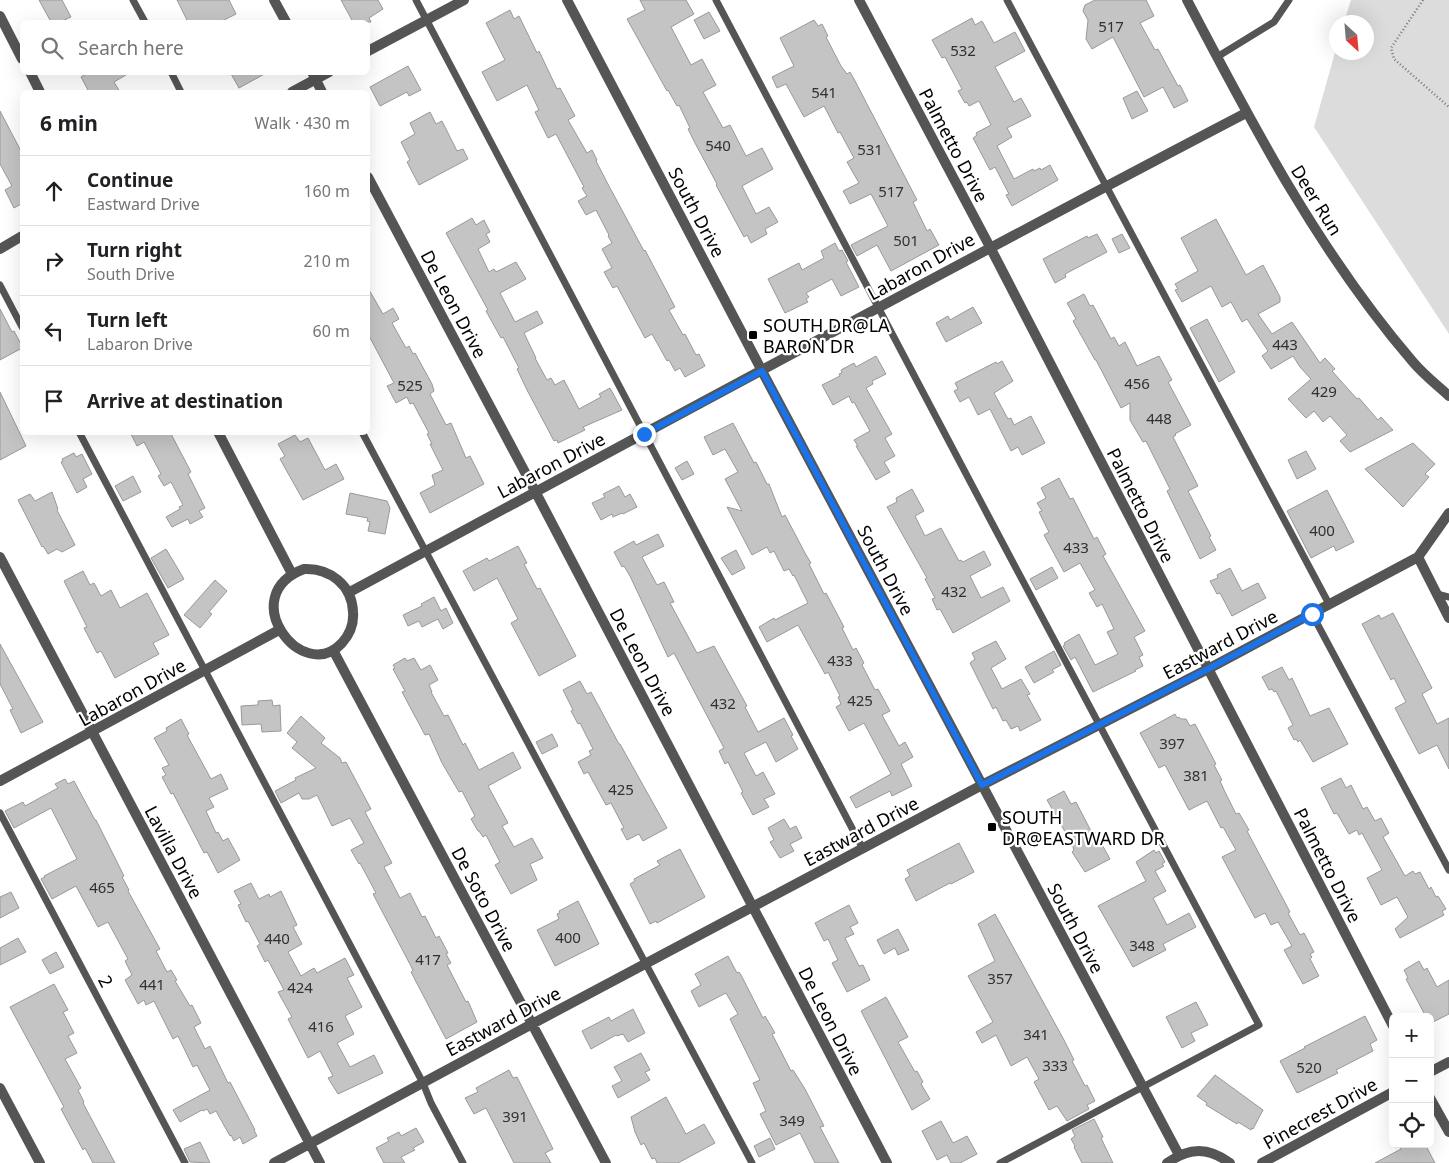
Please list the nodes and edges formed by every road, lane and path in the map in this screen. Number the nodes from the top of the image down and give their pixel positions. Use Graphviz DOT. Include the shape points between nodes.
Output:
graph roads {
  1 [pos="133,0"];
  2 [pos="274,0"];
  3 [pos="416,0"];
  4 [pos="464,0"];
  5 [pos="567,0"];
  6 [pos="716,0"];
  7 [pos="859,0"];
  8 [pos="1007,0"];
  9 [pos="1187,0"];
  10 [pos="1289,0"];
  11 [pos="1423,0"];
  12 [pos="0,16"];
  13 [pos="144,20"];
  14 [pos="285,20"];
  15 [pos="426,20"];
  16 [pos="370,50"];
  17 [pos="20,55"];
  18 [pos="1217,56"];
  19 [pos="32,75"];
  20 [pos="172,75"];
  21 [pos="314,76"];
  22 [pos="39,90"];
  23 [pos="180,90"];
  24 [pos="295,90"];
  25 [pos="321,90"];
  26 [pos="1449,107"];
  27 [pos="1246,113"];
  28 [pos="370,181"];
  29 [pos="1106,187"];
  30 [pos="20,237"];
  31 [pos="990,247"];
  32 [pos="0,249"];
  33 [pos="0,284"];
  34 [pos="878,308"];
  35 [pos="20,323"];
  36 [pos="762,371"];
  37 [pos="1449,396"];
  38 [pos="644,434"];
  39 [pos="80,435"];
  40 [pos="220,435"];
  41 [pos="364,435"];
  42 [pos="535,492"];
  43 [pos="1449,513"];
  44 [pos="425,551"];
  45 [pos="0,557"];
  46 [pos="1418,557"];
  47 [pos="292,574"];
  48 [pos="348,592"];
  49 [pos="1437,594"];
  50 [pos="1449,597"];
  51 [pos="1329,604"];
  52 [pos="1312,614"];
  53 [pos="1449,618"];
  54 [pos="279,630"];
  55 [pos="334,650"];
  56 [pos="1208,669"];
  57 [pos="205,670"];
  58 [pos="1099,725"];
  59 [pos="92,732"];
  60 [pos="0,781"];
  61 [pos="982,785"];
  62 [pos="0,813"];
  63 [pos="863,848"];
  64 [pos="1449,870"];
  65 [pos="754,906"];
  66 [pos="646,964"];
  67 [pos="1389,1018"];
  68 [pos="532,1024"];
  69 [pos="1449,1062"];
  70 [pos="1434,1070"];
  71 [pos="423,1082"];
  72 [pos="1143,1087"];
  73 [pos="0,1088"];
  74 [pos="1389,1094"];
  75 [pos="1433,1103"];
  76 [pos="1449,1132"];
  77 [pos="310,1144"];
  78 [pos="1179,1155"];
  79 [pos="40,1163"];
  80 [pos="184,1163"];
  81 [pos="274,1163"];
  82 [pos="320,1163"];
  83 [pos="463,1163"];
  84 [pos="606,1163"];
  85 [pos="752,1163"];
  86 [pos="887,1163"];
  87 [pos="1000,1163"];
  88 [pos="1167,1163"];
  89 [pos="1230,1163"];
  90 [pos="1262,1163"];
  1 -- 13 [label="lane"];
  2 -- 14 [label="street"];
  3 -- 15 [label="lane"];
  4 -- 15 [label="street"];
  5 -- 36 [label="street, South Drive"];
  6 -- 34 [label="lane"];
  7 -- 31 [label="street, Palmetto Drive"];
  8 -- 29 [label="lane"];
  9 -- 18 [label="street, Deer Run"];
  10 -- 18 [label="lane" via="1274,22"];
  11 -- 26 [label="path" via="1391,48 1394,59"];
  12 -- 17 [label="street"];
  15 -- 16 [label="street"];
  15 -- 38 [label="lane"];
  18 -- 27 [label="street, Deer Run"];
  19 -- 22 [label="street"];
  20 -- 23 [label="lane"];
  21 -- 24 [label="street"];
  21 -- 25 [label="street"];
  27 -- 29 [label="street, Labaron Drive"];
  27 -- 37 [label="street, Deer Run" via="1308,218 1367,303 1414,364"];
  28 -- 42 [label="street, De Leon Drive"];
  29 -- 31 [label="street, Labaron Drive"];
  29 -- 51 [label="lane"];
  30 -- 32 [label="street"];
  31 -- 34 [label="street, Labaron Drive"];
  31 -- 56 [label="street, Palmetto Drive"];
  33 -- 35 [label="lane"];
  34 -- 36 [label="street, Labaron Drive"];
  34 -- 58 [label="lane"];
  36 -- 38 [label="street, Labaron Drive"];
  36 -- 61 [label="street, South Drive"];
  38 -- 42 [label="street, Labaron Drive"];
  38 -- 63 [label="lane"];
  39 -- 57 [label="lane"];
  40 -- 47 [label="street"];
  41 -- 44 [label="lane"];
  42 -- 44 [label="street, Labaron Drive"];
  42 -- 65 [label="street, De Leon Drive"];
  43 -- 46 [label="street, Eastward Drive"];
  44 -- 48 [label="street, Labaron Drive"];
  44 -- 66 [label="lane"];
  45 -- 59 [label="street, Lavilla Drive"];
  46 -- 49 [label="street"];
  46 -- 51 [label="street, Eastward Drive"];
  47 -- 48 [label="street" via="304,569 324,571 342,583"];
  47 -- 54 [label="street" via="276,594 274,610"];
  48 -- 55 [label="street" via="353,623 347,638"];
  49 -- 50 [label="lane"];
  49 -- 53 [label="street"];
  51 -- 52 [label="street, Eastward Drive"];
  52 -- 56 [label="street, Eastward Drive"];
  52 -- 64 [label="lane"];
  54 -- 55 [label="street" via="302,651 314,654"];
  54 -- 57 [label="street, Labaron Drive"];
  55 -- 68 [label="street, De Soto Drive"];
  56 -- 58 [label="street, Eastward Drive"];
  56 -- 67 [label="street, Palmetto Drive"];
  57 -- 59 [label="street, Labaron Drive"];
  57 -- 71 [label="lane"];
  58 -- 61 [label="street, Eastward Drive"];
  58 -- 72 [label="lane" via="1259,1025"];
  59 -- 60 [label="street, Labaron Drive"];
  59 -- 77 [label="street, Lavilla Drive"];
  61 -- 63 [label="street, Eastward Drive"];
  61 -- 72 [label="street, South Drive"];
  62 -- 80 [label="lane, 2"];
  63 -- 65 [label="street, Eastward Drive"];
  65 -- 66 [label="street, Eastward Drive"];
  65 -- 86 [label="street, De Leon Drive"];
  66 -- 68 [label="street, Eastward Drive"];
  66 -- 85 [label="lane"];
  68 -- 71 [label="street, Eastward Drive"];
  68 -- 84 [label="street, De Soto Drive"];
  69 -- 70 [label="street"];
  71 -- 77 [label="street, Eastward Drive"];
  71 -- 83 [label="lane" via="431,1104"];
  72 -- 78 [label="street, South Drive"];
  72 -- 87 [label="lane"];
  73 -- 79 [label="street"];
  74 -- 90 [label="street, Pinecrest Drive"];
  75 -- 76 [label="street"];
  77 -- 81 [label="street, Eastward Drive"];
  77 -- 82 [label="street, Lavilla Drive"];
  78 -- 88 [label="street"];
  78 -- 89 [label="street" via="1207,1151"];
}
